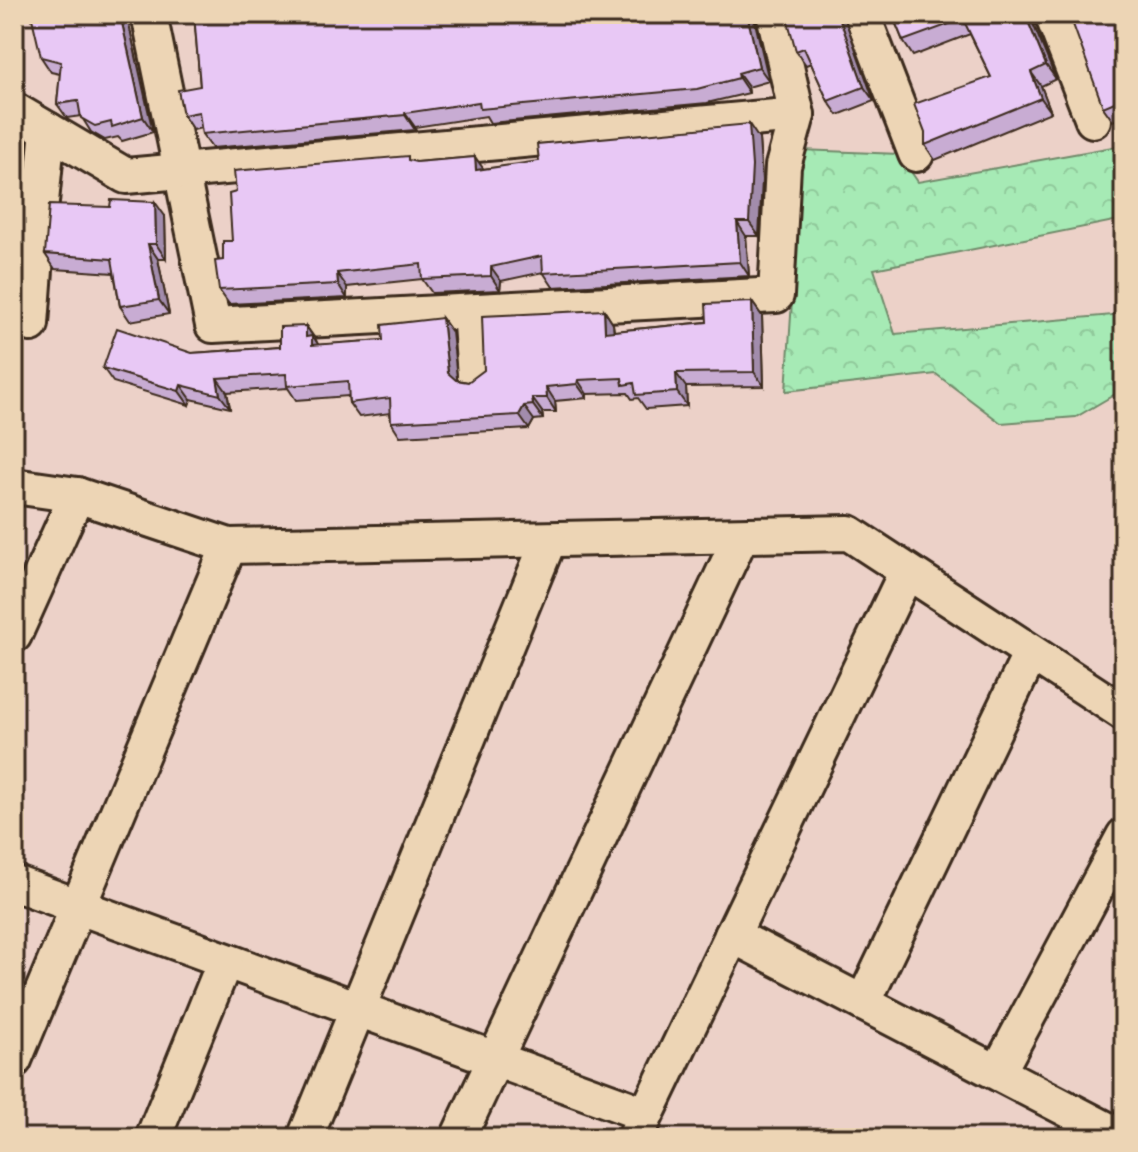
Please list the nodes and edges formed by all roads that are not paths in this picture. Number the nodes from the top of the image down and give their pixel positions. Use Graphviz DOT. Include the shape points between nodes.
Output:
graph roads {
  1 [pos="149,14"];
  2 [pos="774,14"];
  3 [pos="862,14"];
  4 [pos="1052,14"];
  5 [pos="14,110"];
  6 [pos="797,115"];
  7 [pos="1093,120"];
  8 [pos="48,130"];
  9 [pos="916,154"];
  10 [pos="179,171"];
  11 [pos="26,242"];
  12 [pos="470,312"];
  13 [pos="31,324"];
  14 [pos="475,376"];
  15 [pos="14,486"];
  16 [pos="77,495"];
  17 [pos="740,538"];
  18 [pos="548,542"];
  19 [pos="229,546"];
  20 [pos="906,573"];
  21 [pos="14,635"];
  22 [pos="1031,653"];
  23 [pos="1124,713"];
  24 [pos="1124,836"];
  25 [pos="14,883"];
  26 [pos="78,906"];
  27 [pos="732,935"];
  28 [pos="225,961"];
  29 [pos="863,1003"];
  30 [pos="358,1010"];
  31 [pos="496,1057"];
  32 [pos="14,1060"];
  33 [pos="998,1072"];
  34 [pos="640,1126"];
  35 [pos="153,1138"];
  36 [pos="305,1138"];
  37 [pos="458,1138"];
  38 [pos="1123,1138"];
  1 -- 10 [label="street"];
  2 -- 6 [label="street"];
  3 -- 9 [label="street"];
  4 -- 7 [label="street"];
  5 -- 8 [label="street"];
  6 -- 10 [label="street"];
  6 -- 12 [label="street" via="783,166 776,295"];
  8 -- 10 [label="street" via="126,176"];
  8 -- 11 [label="street"];
  10 -- 12 [label="street" via="213,325"];
  11 -- 13 [label="street"];
  12 -- 14 [label="street"];
  15 -- 16 [label="street"];
  16 -- 19 [label="street"];
  16 -- 21 [label="street"];
  17 -- 18 [label="street"];
  17 -- 20 [label="street" via="849,533"];
  17 -- 31 [label="street"];
  18 -- 19 [label="street"];
  18 -- 30 [label="street"];
  19 -- 26 [label="street"];
  20 -- 22 [label="street"];
  20 -- 27 [label="street"];
  22 -- 23 [label="street"];
  22 -- 29 [label="street"];
  24 -- 33 [label="street"];
  25 -- 26 [label="street"];
  26 -- 28 [label="street"];
  26 -- 32 [label="street"];
  27 -- 29 [label="street"];
  27 -- 34 [label="street"];
  28 -- 30 [label="street"];
  28 -- 35 [label="street"];
  29 -- 33 [label="street"];
  30 -- 31 [label="street"];
  30 -- 36 [label="street"];
  31 -- 34 [label="street"];
  31 -- 37 [label="street"];
  33 -- 38 [label="street"];
}
